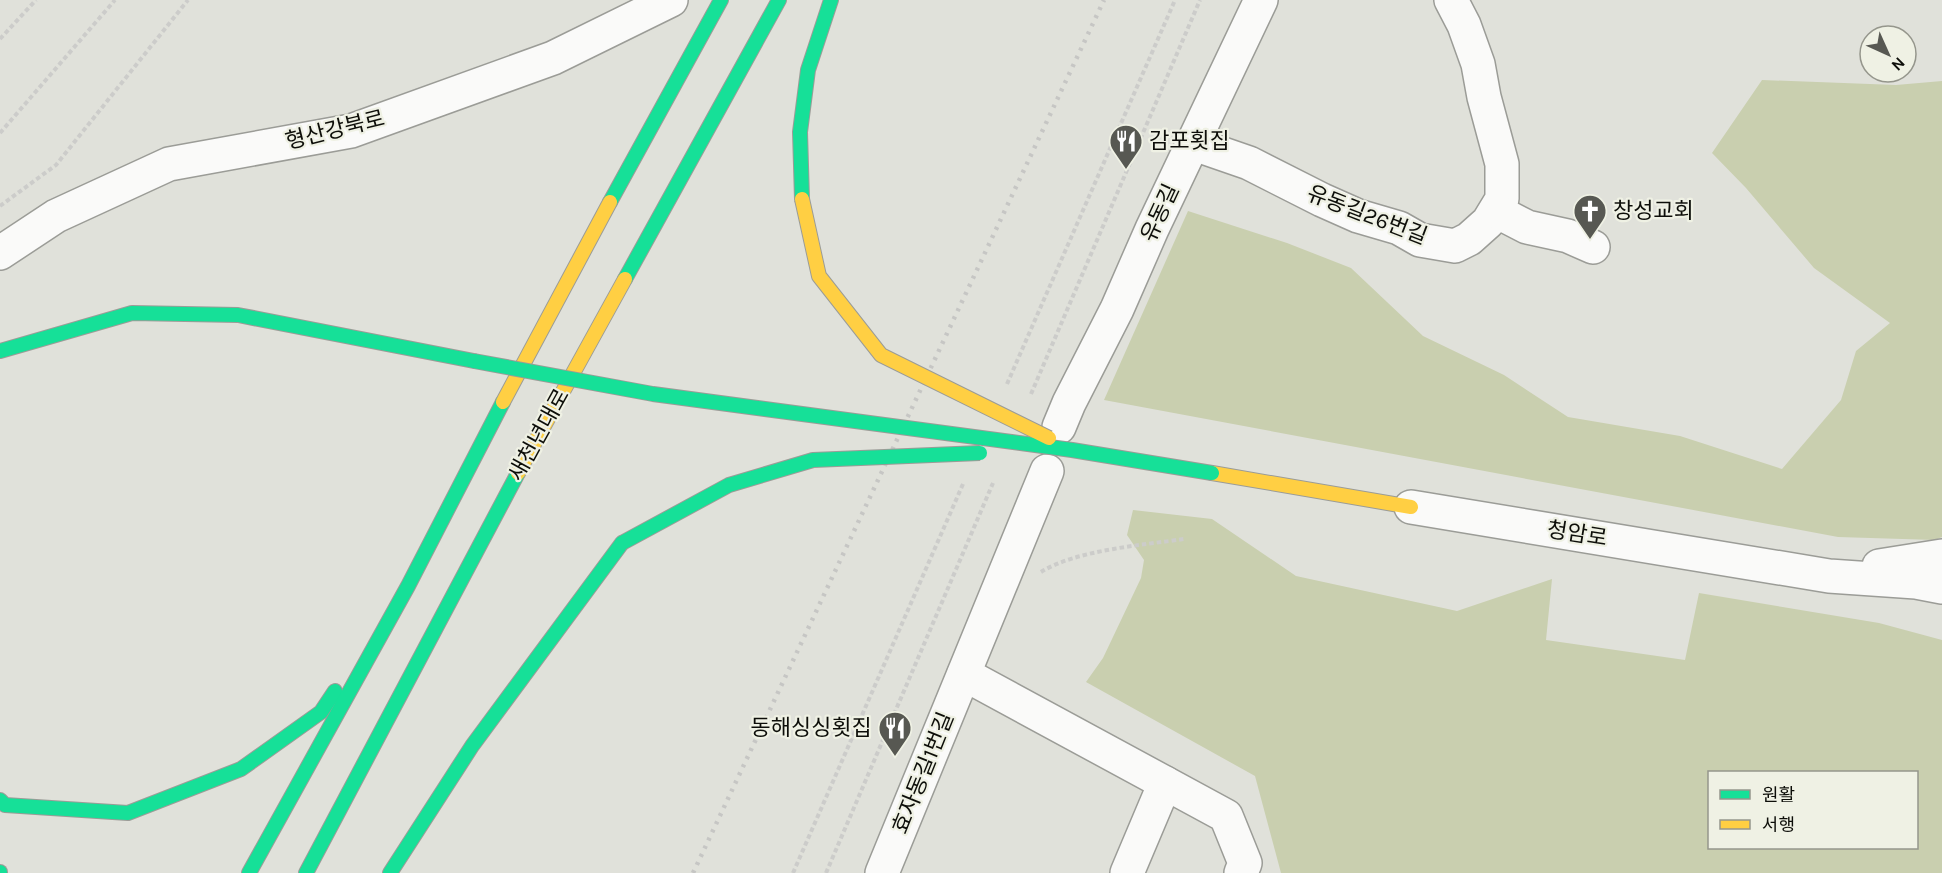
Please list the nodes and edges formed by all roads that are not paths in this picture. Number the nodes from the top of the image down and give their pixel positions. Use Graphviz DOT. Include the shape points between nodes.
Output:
graph roads {
  1 [pos="671,0"];
  2 [pos="721,0"];
  3 [pos="779,0"];
  4 [pos="831,0"];
  5 [pos="1261,0"];
  6 [pos="1451,0"];
  7 [pos="1194,144"];
  8 [pos="1496,211"];
  9 [pos="1593,247"];
  10 [pos="0,253"];
  11 [pos="0,351"];
  12 [pos="1066,438"];
  13 [pos="1047,471"];
  14 [pos="1411,507"];
  15 [pos="1942,556"];
  16 [pos="1829,576"];
  17 [pos="408,586"];
  18 [pos="1942,587"];
  19 [pos="964,674"];
  20 [pos="1165,783"];
  21 [pos="0,801"];
  22 [pos="1243,868"];
  23 [pos="249,873"];
  24 [pos="306,873"];
  25 [pos="390,873"];
  26 [pos="882,873"];
  27 [pos="1127,873"];
  1 -- 10 [label="street, 형산강북로" via="553,58 351,131 169,164 56,216"];
  2 -- 17 [label="main road, 새천년대로" via="530,349"];
  3 -- 24 [label="main road, 새천년대로" via="514,480"];
  4 -- 12 [label="main road, bridge" via="808,70 800,132 802,199 819,276 881,355"];
  5 -- 7 [label="street, 유동길"];
  6 -- 8 [label="street" via="1478,64 1502,164 1502,199"];
  7 -- 8 [label="street, 유동길26번길" via="1249,163 1322,200 1399,228 1420,240 1455,246 1469,239"];
  7 -- 12 [label="street, 유동길" via="1069,403"];
  8 -- 9 [label="street" via="1527,227 1568,236"];
  11 -- 12 [label="main road, bridge" via="132,313 238,315 653,394"];
  12 -- 14 [label="main road, 청암로, bridge" via="1212,473"];
  12 -- 25 [label="main road, bridge" via="813,460 729,485 622,543 532,662"];
  13 -- 19 [label="street"];
  14 -- 16 [label="street, 청암로"];
  15 -- 16 [label="street"];
  16 -- 18 [label="street, 청암로"];
  17 -- 21 [label="main road" via="321,712 241,770 128,813 5,805"];
  17 -- 23 [label="main road, 새천년대로"];
  19 -- 20 [label="street"];
  19 -- 26 [label="street, 효자동길1번길"];
  20 -- 22 [label="street" via="1226,816"];
  20 -- 27 [label="street"];
}
